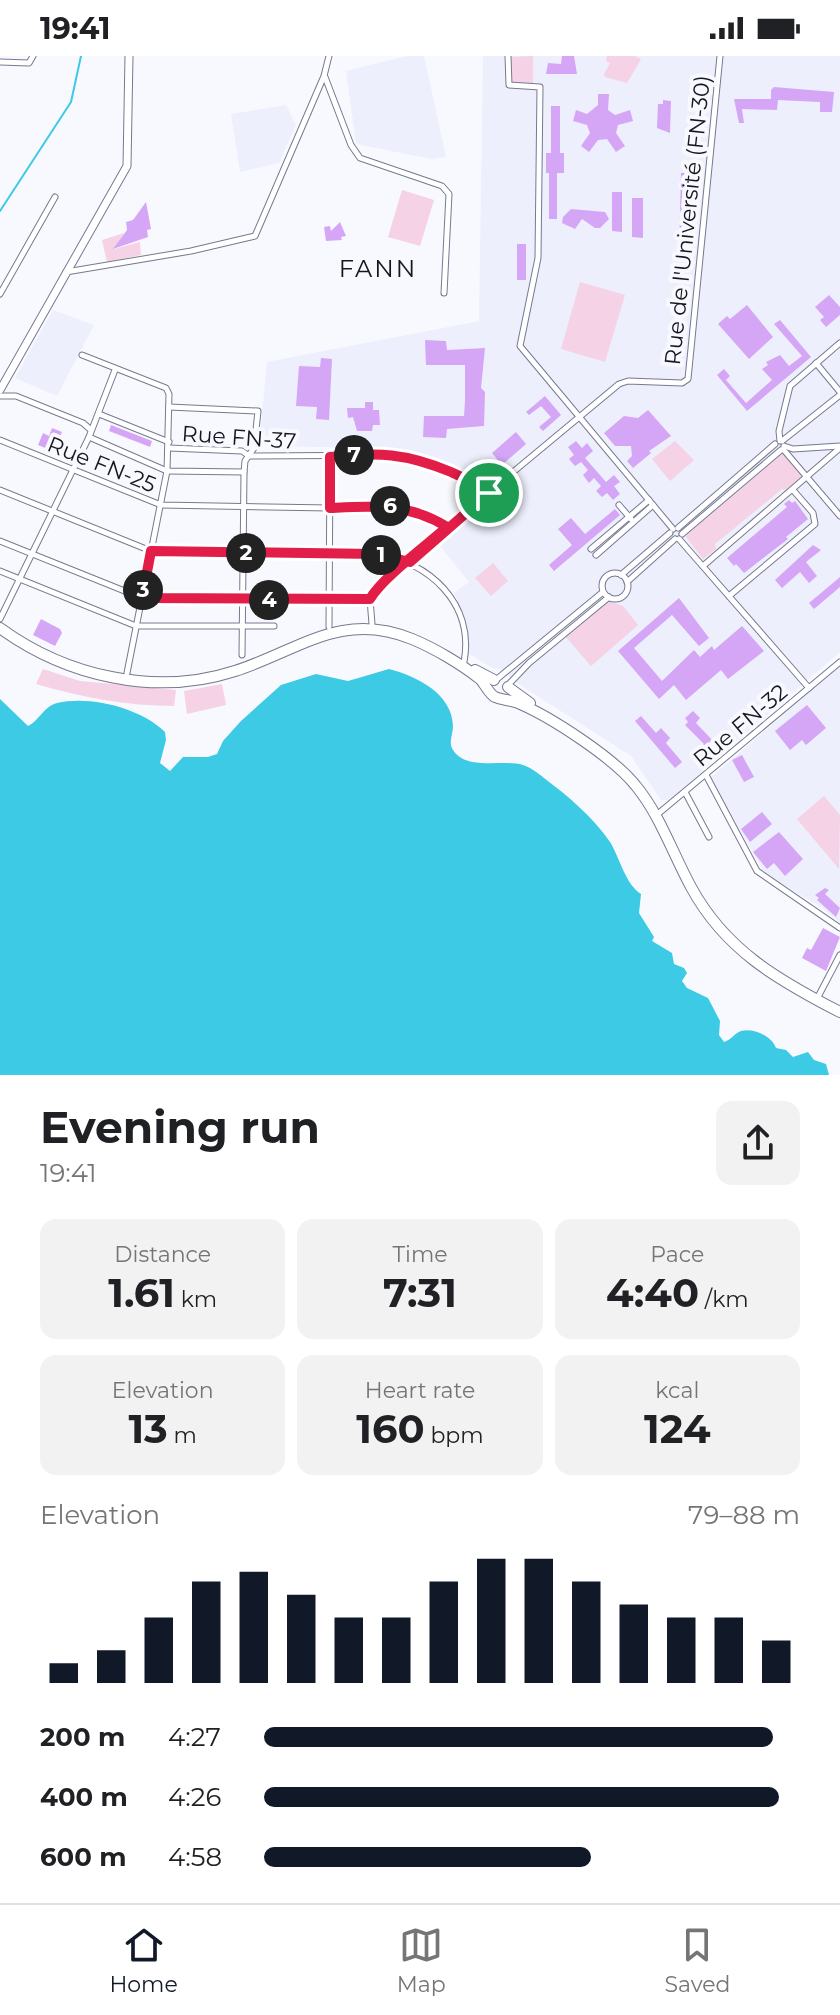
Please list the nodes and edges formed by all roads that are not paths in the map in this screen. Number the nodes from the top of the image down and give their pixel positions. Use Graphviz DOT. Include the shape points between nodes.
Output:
graph roads {
  1 [pos="33,56"];
  2 [pos="129,56"];
  3 [pos="329,56"];
  4 [pos="508,56"];
  5 [pos="720,56"];
  6 [pos="0,62"];
  7 [pos="324,76"];
  8 [pos="55,197"];
  9 [pos="65,273"];
  10 [pos="444,293"];
  11 [pos="0,294"];
  12 [pos="840,343"];
  13 [pos="82,355"];
  14 [pos="816,363"];
  15 [pos="115,370"];
  16 [pos="2,390"];
  17 [pos="840,394"];
  18 [pos="16,396"];
  19 [pos="169,407"];
  20 [pos="99,414"];
  21 [pos="579,419"];
  22 [pos="90,434"];
  23 [pos="0,440"];
  24 [pos="169,445"];
  25 [pos="781,445"];
  26 [pos="840,447"];
  27 [pos="249,456"];
  28 [pos="330,457"];
  29 [pos="72,470"];
  30 [pos="167,471"];
  31 [pos="244,472"];
  32 [pos="807,477"];
  33 [pos="793,489"];
  34 [pos="0,490"];
  35 [pos="489,493"];
  36 [pos="651,503"];
  37 [pos="161,505"];
  38 [pos="619,505"];
  39 [pos="244,506"];
  40 [pos="330,508"];
  41 [pos="52,511"];
  42 [pos="840,516"];
  43 [pos="632,520"];
  44 [pos="447,527"];
  45 [pos="676,534"];
  46 [pos="0,541"];
  47 [pos="151,551"];
  48 [pos="594,552"];
  49 [pos="243,553"];
  50 [pos="33,554"];
  51 [pos="329,554"];
  52 [pos="410,562"];
  53 [pos="703,566"];
  54 [pos="0,571"];
  55 [pos="621,575"];
  56 [pos="20,579"];
  57 [pos="627,582"];
  58 [pos="603,592"];
  59 [pos="729,596"];
  60 [pos="609,597"];
  61 [pos="142,598"];
  62 [pos="242,599"];
  63 [pos="370,599"];
  64 [pos="330,601"];
  65 [pos="0,620"];
  66 [pos="372,624"];
  67 [pos="136,626"];
  68 [pos="274,626"];
  69 [pos="242,627"];
  70 [pos="329,627"];
  71 [pos="0,628"];
  72 [pos="242,655"];
  73 [pos="464,662"];
  74 [pos="840,662"];
  75 [pos="127,673"];
  76 [pos="496,680"];
  77 [pos="508,686"];
  78 [pos="809,688"];
  79 [pos="490,691"];
  80 [pos="502,698"];
  81 [pos="706,775"];
  82 [pos="685,792"];
  83 [pos="659,813"];
  84 [pos="709,837"];
  85 [pos="840,928"];
  86 [pos="840,955"];
  87 [pos="819,995"];
  88 [pos="840,1006"];
  89 [pos="840,1012"];
  1 -- 6 [label="street" via="32,62"];
  2 -- 9 [label="street" via="127,165"];
  3 -- 7 [label="street"];
  4 -- 21 [label="street" via="509,85 540,87 538,258 520,346"];
  5 -- 21 [label="street, Rue de l'Université (FN-30)" via="688,379 623,382"];
  7 -- 9 [label="street" via="255,236"];
  7 -- 10 [label="street" via="356,155 442,186 449,194"];
  8 -- 11 [label="street"];
  9 -- 16 [label="street"];
  12 -- 14 [label="street"];
  13 -- 15 [label="street"];
  14 -- 17 [label="street"];
  14 -- 25 [label="street" via="790,386 779,431"];
  15 -- 19 [label="street" via="166,388"];
  15 -- 20 [label="street"];
  16 -- 18 [label="street"];
  16 -- 18 [label="street"];
  17 -- 25 [label="street"];
  18 -- 22 [label="street" via="83,423"];
  19 -- 24 [label="street"];
  19 -- 27 [label="street" via="256,410"];
  20 -- 22 [label="street"];
  20 -- 24 [label="street, Rue FN-37"];
  21 -- 35 [label="street, Rue de l'Université (FN-30)"];
  21 -- 36 [label="street"];
  22 -- 29 [label="street"];
  22 -- 30 [label="street"];
  23 -- 29 [label="street, Rue FN-25"];
  24 -- 27 [label="street, Rue FN-37"];
  24 -- 30 [label="street"];
  25 -- 26 [label="street"];
  25 -- 32 [label="street"];
  25 -- 45 [label="street"];
  26 -- 32 [label="street"];
  27 -- 28 [label="street, Rue FN-37"];
  27 -- 31 [label="street"];
  28 -- 35 [label="street, Rue FN-37" via="404,455"];
  28 -- 40 [label="street"];
  29 -- 37 [label="street, Rue FN-25"];
  29 -- 41 [label="street"];
  30 -- 31 [label="street"];
  30 -- 37 [label="street"];
  31 -- 39 [label="street"];
  32 -- 33 [label="street"];
  32 -- 42 [label="street"];
  33 -- 53 [label="street"];
  33 -- 59 [label="street" via="813,513 815,524"];
  34 -- 41 [label="street"];
  35 -- 44 [label="street, Rue de l'Université (FN-30)"];
  36 -- 43 [label="street"];
  36 -- 45 [label="street"];
  37 -- 39 [label="street, Rue FN-25"];
  37 -- 47 [label="street"];
  38 -- 43 [label="street"];
  39 -- 40 [label="street, Rue FN-25"];
  39 -- 49 [label="street"];
  40 -- 44 [label="street, Rue FN-25" via="401,507"];
  40 -- 51 [label="street"];
  41 -- 47 [label="street"];
  41 -- 50 [label="street"];
  43 -- 48 [label="street"];
  44 -- 52 [label="street, Rue de l'Université (FN-30)"];
  45 -- 53 [label="street"];
  45 -- 55 [label="street"];
  45 -- 57 [label="street"];
  46 -- 50 [label="street"];
  47 -- 49 [label="street"];
  47 -- 61 [label="street"];
  49 -- 51 [label="street"];
  49 -- 62 [label="street"];
  50 -- 56 [label="street"];
  50 -- 61 [label="street"];
  51 -- 52 [label="street" via="376,554"];
  51 -- 64 [label="street"];
  52 -- 63 [label="street, Rue de l'Université (FN-30)"];
  52 -- 73 [label="street" via="433,576 452,599 464,630"];
  53 -- 59 [label="street"];
  54 -- 56 [label="street"];
  55 -- 57 [label="street"];
  55 -- 58 [label="street" via="607,575"];
  56 -- 65 [label="street"];
  56 -- 67 [label="street"];
  57 -- 60 [label="street" via="622,596"];
  58 -- 60 [label="street"];
  58 -- 76 [label="street"];
  59 -- 78 [label="street"];
  60 -- 77 [label="street"];
  61 -- 62 [label="street"];
  61 -- 67 [label="street"];
  62 -- 64 [label="street"];
  62 -- 69 [label="street"];
  63 -- 64 [label="street"];
  63 -- 66 [label="street"];
  64 -- 70 [label="street"];
  65 -- 75 [label="highway" via="61,659"];
  66 -- 70 [label="highway"];
  66 -- 73 [label="highway" via="420,637"];
  67 -- 69 [label="street"];
  67 -- 75 [label="street"];
  68 -- 69 [label="street"];
  69 -- 72 [label="street"];
  70 -- 75 [label="highway" via="218,671 180,676"];
  71 -- 79 [label="highway" via="79,671 177,682 233,672 322,634 379,630 419,641 479,678"];
  73 -- 76 [label="highway"];
  74 -- 78 [label="street, Rue FN-32"];
  76 -- 77 [label="highway"];
  76 -- 79 [label="highway"];
  77 -- 80 [label="highway"];
  77 -- 83 [label="highway" via="623,764"];
  78 -- 81 [label="street, Rue FN-32"];
  79 -- 80 [label="highway"];
  80 -- 89 [label="highway" via="618,766 646,800 717,928 768,973"];
  81 -- 82 [label="street, Rue FN-32"];
  81 -- 85 [label="street" via="757,871"];
  82 -- 83 [label="street, Rue FN-32"];
  82 -- 84 [label="street"];
  83 -- 87 [label="highway" via="722,925 754,957"];
  86 -- 87 [label="street"];
  87 -- 88 [label="highway"];
}
